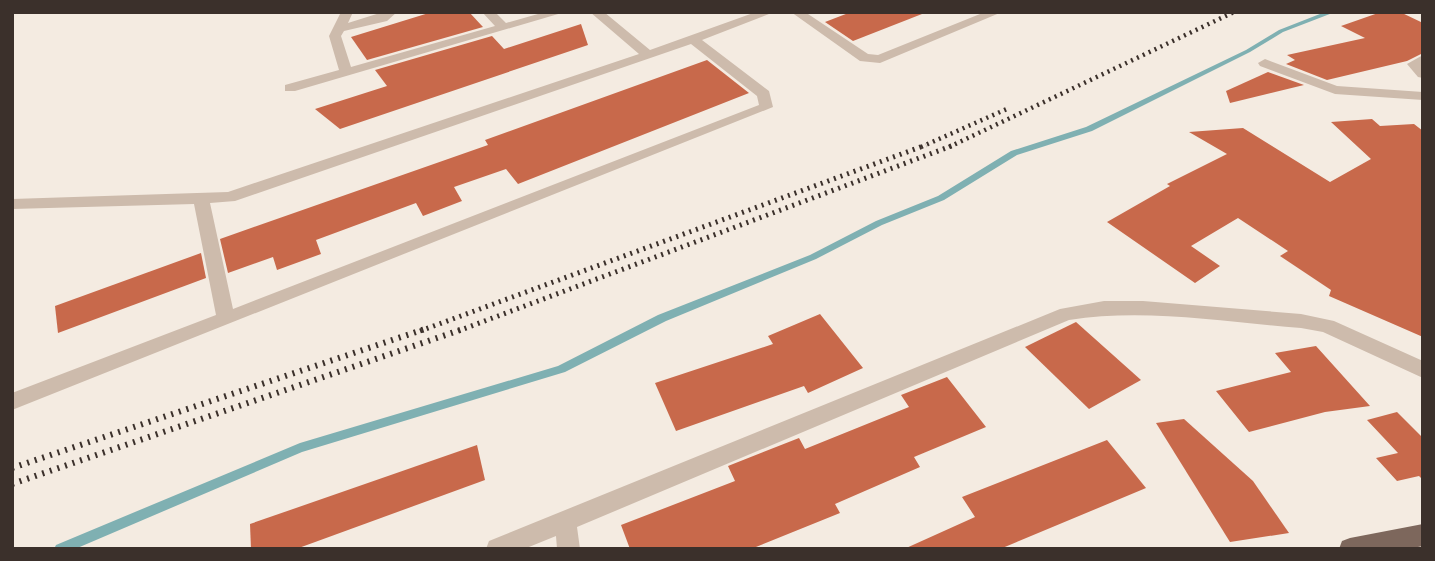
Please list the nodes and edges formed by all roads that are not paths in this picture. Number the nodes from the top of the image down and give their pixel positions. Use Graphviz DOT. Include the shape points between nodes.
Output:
graph roads {
  1 [pos="347,12"];
  2 [pos="391,12"];
  3 [pos="488,12"];
  4 [pos="559,12"];
  5 [pos="596,12"];
  6 [pos="768,12"];
  7 [pos="797,12"];
  8 [pos="996,12"];
  9 [pos="504,28"];
  10 [pos="338,29"];
  11 [pos="692,39"];
  12 [pos="648,55"];
  13 [pos="1423,59"];
  14 [pos="1265,63"];
  15 [pos="346,72"];
  16 [pos="1423,74"];
  17 [pos="290,88"];
  18 [pos="1423,96"];
  19 [pos="201,198"];
  20 [pos="12,204"];
  21 [pos="226,319"];
  22 [pos="1423,370"];
  23 [pos="12,402"];
  24 [pos="565,521"];
  25 [pos="1423,535"];
  26 [pos="497,549"];
  27 [pos="569,549"];
  28 [pos="1350,549"];
  1 -- 10 [label="street"];
  2 -- 10 [label="street"];
  3 -- 9 [label="street"];
  4 -- 9 [label="street"];
  5 -- 12 [label="street"];
  6 -- 11 [label="street"];
  7 -- 8 [label="street" via="865,58 880,59"];
  9 -- 15 [label="street"];
  10 -- 15 [label="street" via="335,36"];
  11 -- 12 [label="street"];
  11 -- 21 [label="street" via="764,94 766,107"];
  12 -- 19 [label="street" via="229,197"];
  13 -- 16 [label="street" via="1414,64"];
  14 -- 18 [label="street" via="1335,90"];
  15 -- 17 [label="street"];
  19 -- 20 [label="street"];
  19 -- 21 [label="street"];
  21 -- 23 [label="street"];
  22 -- 24 [label="street" via="1327,326 1301,321 1143,308 1066,314"];
  24 -- 26 [label="street"];
  24 -- 27 [label="street"];
  25 -- 28 [label="main road"];
}
